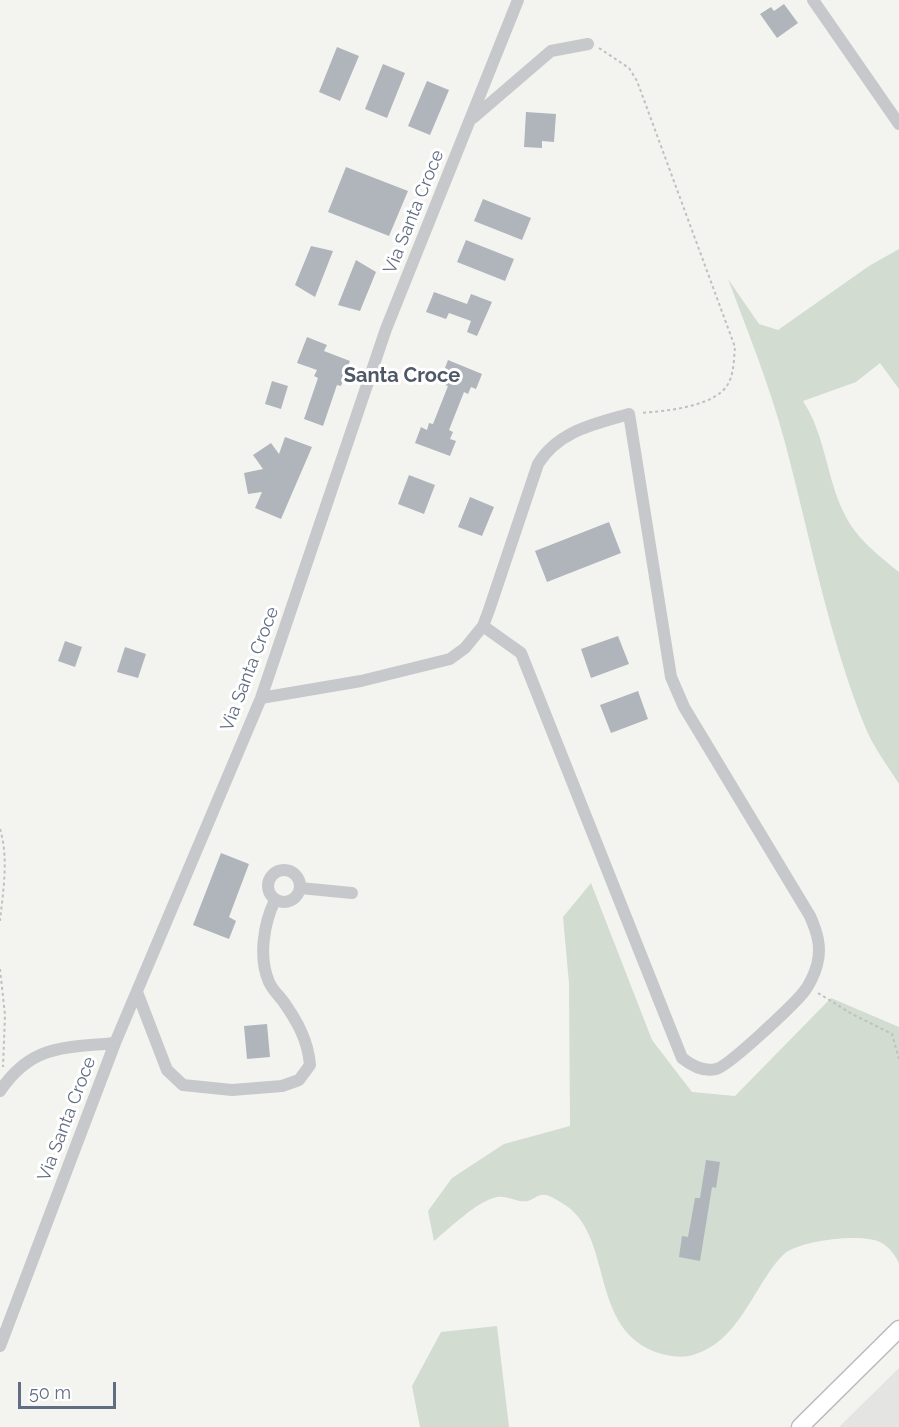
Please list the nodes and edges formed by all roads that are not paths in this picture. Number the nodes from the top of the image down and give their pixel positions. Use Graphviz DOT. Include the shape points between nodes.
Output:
graph roads {
  1 [pos="519,0"];
  2 [pos="813,0"];
  3 [pos="588,44"];
  4 [pos="471,120"];
  5 [pos="899,124"];
  6 [pos="483,626"];
  7 [pos="268,676"];
  8 [pos="283,694"];
  9 [pos="261,698"];
  10 [pos="300,888"];
  11 [pos="352,893"];
  12 [pos="275,900"];
  13 [pos="137,992"];
  14 [pos="115,1043"];
  15 [pos="1,1090"];
  16 [pos="899,1329"];
  17 [pos="0,1346"];
  18 [pos="800,1427"];
  1 -- 4 [label="street, Via Santa Croce"];
  2 -- 5 [label="street"];
  3 -- 4 [label="street" via="551,51"];
  4 -- 7 [label="street, Via Santa Croce" via="386,329"];
  6 -- 6 [label="street" via="545,453 558,439 629,414 671,677 684,707 818,934 817,966 804,992 725,1065 706,1070 693,1067 682,1058 521,653"];
  6 -- 8 [label="street" via="450,659 361,681"];
  7 -- 8 [label="street"];
  7 -- 9 [label="street, Via Santa Croce"];
  8 -- 9 [label="street"];
  9 -- 13 [label="street, Via Santa Croce"];
  10 -- 11 [label="street"];
  10 -- 12 [label="street" via="291,900"];
  10 -- 12 [label="street" via="294,873 280,870 271,876 268,886"];
  12 -- 13 [label="street" via="268,915 263,952 269,982 299,1024 309,1051 310,1065 299,1080 282,1086 232,1090 183,1085 167,1070"];
  13 -- 14 [label="street, Via Santa Croce"];
  14 -- 15 [label="street" via="50,1049 23,1064"];
  14 -- 17 [label="street, Via Santa Croce"];
  16 -- 18 [label="main road"];
}
